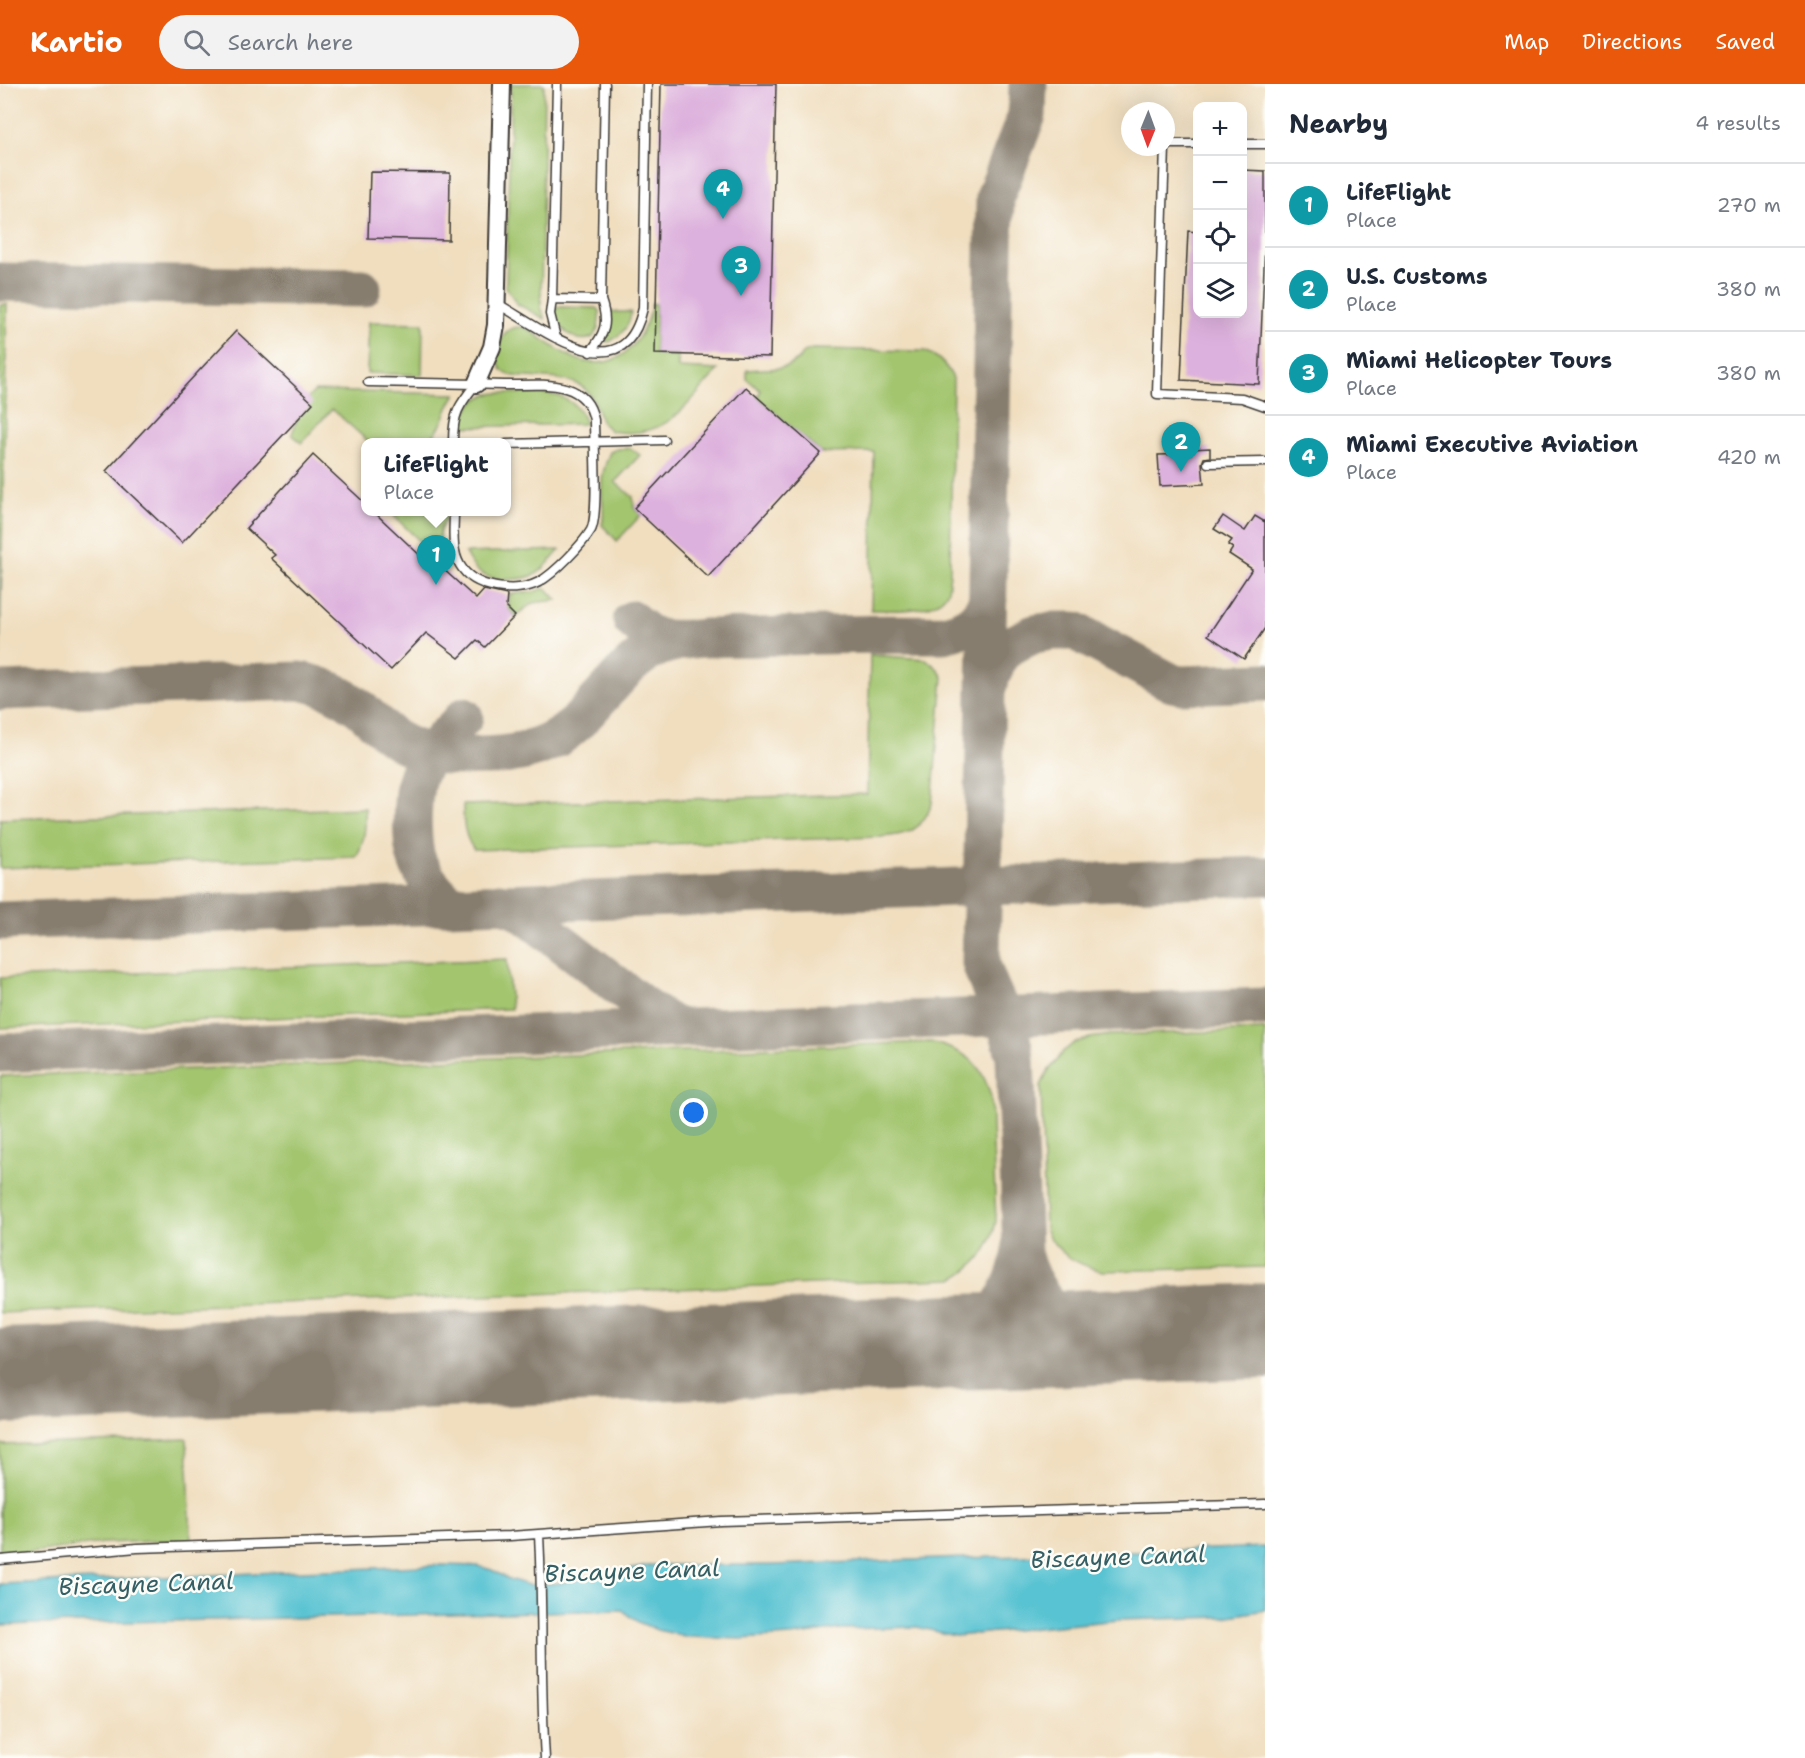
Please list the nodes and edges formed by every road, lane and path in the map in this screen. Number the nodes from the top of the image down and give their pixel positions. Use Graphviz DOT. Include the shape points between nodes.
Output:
graph roads {
  1 [pos="502,84"];
  2 [pos="557,84"];
  3 [pos="605,84"];
  4 [pos="646,84"];
  5 [pos="1193,144"];
  6 [pos="1247,144"];
  7 [pos="1265,144"];
  8 [pos="1175,145"];
  9 [pos="1166,156"];
  10 [pos="552,299"];
  11 [pos="602,300"];
  12 [pos="498,304"];
  13 [pos="556,338"];
  14 [pos="590,352"];
  15 [pos="368,382"];
  16 [pos="476,384"];
  17 [pos="1265,406"];
  18 [pos="453,438"];
  19 [pos="594,440"];
  20 [pos="664,440"];
  21 [pos="511,444"];
  22 [pos="1265,462"];
  23 [pos="1208,463"];
  24 [pos="454,516"];
  25 [pos="1265,1504"];
  26 [pos="539,1534"];
  27 [pos="0,1560"];
  28 [pos="545,1758"];
  1 -- 12 [label="street"];
  2 -- 10 [label="lane"];
  3 -- 11 [label="lane"];
  4 -- 14 [label="lane" via="643,308 636,332 628,343 605,352"];
  5 -- 8 [label="lane"];
  6 -- 7 [label="lane"];
  9 -- 17 [label="lane" via="1157,394 1242,398"];
  10 -- 11 [label="lane"];
  10 -- 13 [label="lane" via="550,314"];
  11 -- 14 [label="lane" via="604,330"];
  12 -- 13 [label="lane"];
  12 -- 16 [label="street" via="492,347"];
  13 -- 14 [label="lane"];
  15 -- 16 [label="lane"];
  16 -- 18 [label="lane" via="457,410"];
  16 -- 19 [label="lane" via="543,384 578,393 592,410"];
  19 -- 20 [label="lane"];
  19 -- 21 [label="lane"];
  19 -- 24 [label="lane" via="595,514 591,530 537,583 497,587 467,574 454,551"];
  22 -- 23 [label="lane"];
  25 -- 26 [label="lane" via="721,1521"];
  26 -- 27 [label="lane" via="137,1548"];
  26 -- 28 [label="lane"];
}
